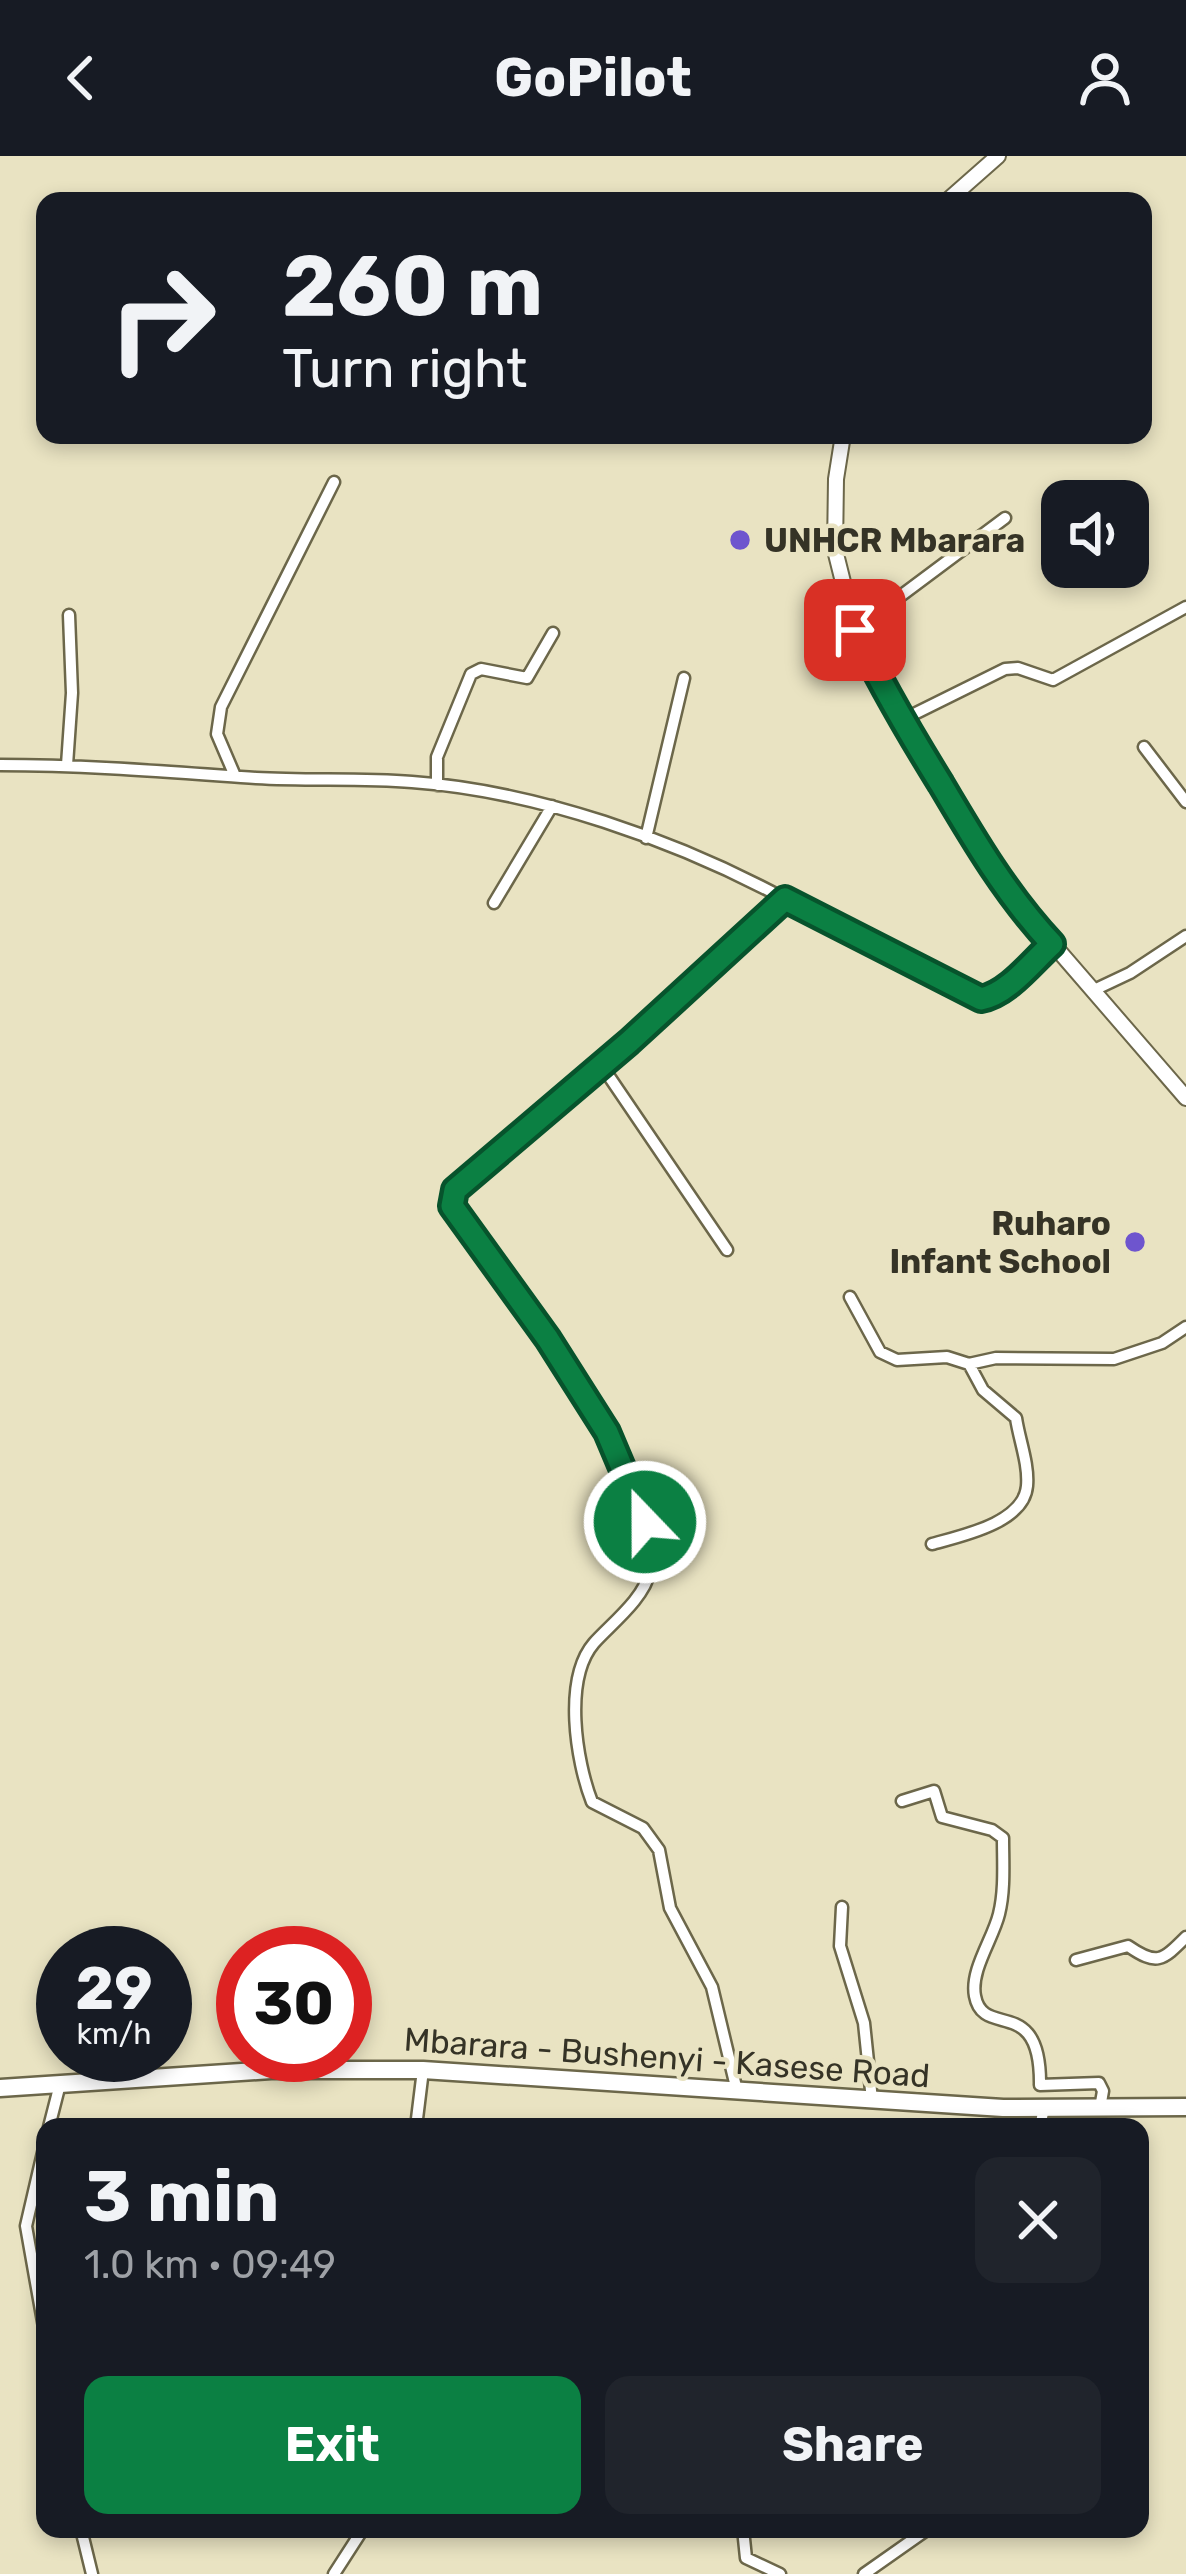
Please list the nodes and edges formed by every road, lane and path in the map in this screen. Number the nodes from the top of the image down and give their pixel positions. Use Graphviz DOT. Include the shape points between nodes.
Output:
graph roads {
  1 [pos="998,156"];
  2 [pos="957,192"];
  3 [pos="842,444"];
  4 [pos="334,482"];
  5 [pos="1004,518"];
  6 [pos="1181,610"];
  7 [pos="70,615"];
  8 [pos="1186,627"];
  9 [pos="855,630"];
  10 [pos="553,633"];
  11 [pos="684,678"];
  12 [pos="902,720"];
  13 [pos="1144,747"];
  14 [pos="0,765"];
  15 [pos="67,765"];
  16 [pos="235,776"];
  17 [pos="437,784"];
  18 [pos="1186,802"];
  19 [pos="552,806"];
  20 [pos="646,838"];
  21 [pos="785,899"];
  22 [pos="494,903"];
  23 [pos="1186,936"];
  24 [pos="1052,944"];
  25 [pos="1094,989"];
  26 [pos="602,1066"];
  27 [pos="1184,1092"];
  28 [pos="727,1250"];
  29 [pos="850,1297"];
  30 [pos="1186,1327"];
  31 [pos="970,1364"];
  32 [pos="932,1544"];
  33 [pos="902,1801"];
  34 [pos="842,1907"];
  35 [pos="1186,1937"];
  36 [pos="1076,1960"];
  37 [pos="423,2070"];
  38 [pos="192,2075"];
  39 [pos="60,2082"];
  40 [pos="0,2088"];
  41 [pos="736,2091"];
  42 [pos="872,2100"];
  43 [pos="1186,2107"];
  44 [pos="1044,2108"];
  45 [pos="1100,2108"];
  46 [pos="51,2118"];
  47 [pos="417,2118"];
  48 [pos="1042,2118"];
  49 [pos="36,2183"];
  50 [pos="36,2282"];
  51 [pos="83,2538"];
  52 [pos="357,2538"];
  53 [pos="743,2538"];
  54 [pos="915,2538"];
  55 [pos="92,2574"];
  56 [pos="334,2574"];
  57 [pos="780,2574"];
  58 [pos="864,2574"];
  1 -- 2 [label="street"];
  3 -- 9 [label="street" via="835,550"];
  4 -- 16 [label="street" via="221,707 217,734"];
  5 -- 9 [label="street"];
  6 -- 8 [label="street"];
  6 -- 12 [label="street" via="1053,680 1005,669"];
  7 -- 15 [label="street"];
  9 -- 12 [label="street"];
  10 -- 17 [label="street" via="527,678 471,674 437,758"];
  11 -- 20 [label="street"];
  12 -- 24 [label="street" via="1007,891"];
  13 -- 18 [label="street"];
  14 -- 15 [label="street"];
  15 -- 16 [label="street"];
  16 -- 17 [label="street"];
  17 -- 19 [label="street"];
  19 -- 20 [label="street"];
  19 -- 22 [label="street"];
  20 -- 21 [label="street"];
  21 -- 24 [label="street" via="981,999"];
  21 -- 26 [label="street"];
  23 -- 25 [label="street"];
  24 -- 25 [label="street"];
  25 -- 27 [label="street"];
  26 -- 28 [label="street"];
  26 -- 41 [label="street" via="455,1190 451,1202 607,1432 645,1522 650,1571 589,1648 578,1673 577,1736 592,1802 643,1828 659,1850 670,1908 712,1987"];
  29 -- 31 [label="street" via="888,1358"];
  30 -- 31 [label="street" via="1114,1359"];
  31 -- 32 [label="street" via="983,1390 1016,1418 1027,1490 1022,1504 998,1520"];
  33 -- 45 [label="street" via="934,1791 942,1817 1003,1838 1000,1913 975,1979 976,2002 1033,2036 1040,2084 1099,2083"];
  34 -- 42 [label="street" via="840,1946 864,2023"];
  35 -- 36 [label="street" via="1155,1960 1128,1946"];
  37 -- 38 [label="main road, Mbarara - Bushenyi - Kasese Road"];
  37 -- 41 [label="main road, Mbarara - Bushenyi - Kasese Road"];
  37 -- 47 [label="street"];
  39 -- 40 [label="main road, Mbarara - Bushenyi - Kasese Road"];
  39 -- 46 [label="street"];
  41 -- 42 [label="main road, Mbarara - Bushenyi - Kasese Road"];
  42 -- 44 [label="main road, Mbarara - Bushenyi - Kasese Road"];
  43 -- 45 [label="main road, Mbarara - Bushenyi - Kasese Road"];
  44 -- 45 [label="main road, Mbarara - Bushenyi - Kasese Road"];
  44 -- 48 [label="street"];
  49 -- 50 [label="street" via="26,2226"];
  51 -- 55 [label="street"];
  52 -- 56 [label="street"];
  53 -- 57 [label="street" via="746,2558"];
  54 -- 58 [label="street"];
}
